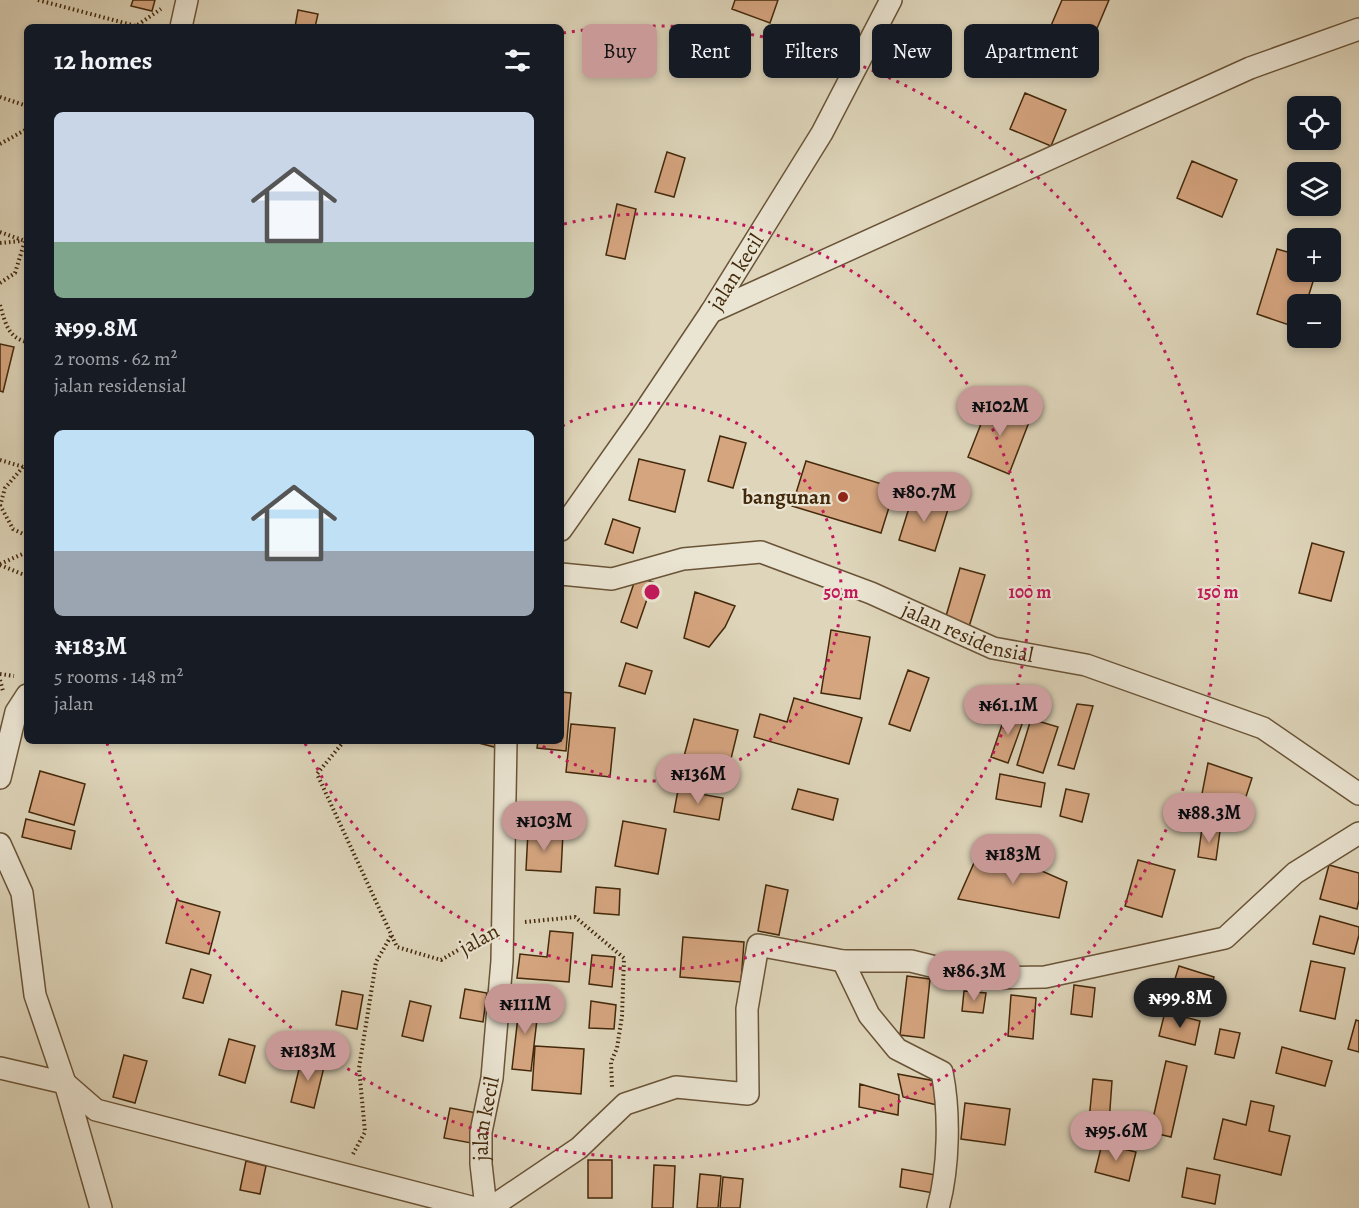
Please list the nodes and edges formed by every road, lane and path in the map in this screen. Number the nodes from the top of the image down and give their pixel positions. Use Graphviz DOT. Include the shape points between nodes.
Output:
graph roads {
  1 [pos="38,0"];
  2 [pos="187,0"];
  3 [pos="891,0"];
  4 [pos="165,7"];
  5 [pos="125,24"];
  6 [pos="140,24"];
  7 [pos="183,24"];
  8 [pos="1359,29"];
  9 [pos="0,97"];
  10 [pos="24,105"];
  11 [pos="24,131"];
  12 [pos="0,144"];
  13 [pos="0,232"];
  14 [pos="24,241"];
  15 [pos="24,241"];
  16 [pos="0,243"];
  17 [pos="24,244"];
  18 [pos="0,283"];
  19 [pos="0,305"];
  20 [pos="711,312"];
  21 [pos="3,325"];
  22 [pos="24,341"];
  23 [pos="0,460"];
  24 [pos="24,468"];
  25 [pos="24,469"];
  26 [pos="0,506"];
  27 [pos="564,526"];
  28 [pos="24,534"];
  29 [pos="24,553"];
  30 [pos="0,565"];
  31 [pos="564,574"];
  32 [pos="24,575"];
  33 [pos="24,700"];
  34 [pos="342,744"];
  35 [pos="506,744"];
  36 [pos="0,778"];
  37 [pos="1359,794"];
  38 [pos="1359,833"];
  39 [pos="0,844"];
  40 [pos="503,924"];
  41 [pos="391,935"];
  42 [pos="843,961"];
  43 [pos="0,1068"];
  44 [pos="65,1083"];
  45 [pos="613,1116"];
  46 [pos="342,1174"];
  47 [pos="101,1208"];
  48 [pos="475,1208"];
  49 [pos="488,1208"];
  50 [pos="938,1208"];
  1 -- 5 [label="path"];
  2 -- 7 [label="street"];
  3 -- 20 [label="street, jalan kecil" via="822,134"];
  4 -- 6 [label="path"];
  8 -- 20 [label="street" via="1250,68"];
  9 -- 10 [label="path"];
  11 -- 12 [label="path"];
  13 -- 14 [label="path"];
  15 -- 16 [label="path"];
  17 -- 18 [label="path" via="15,273"];
  19 -- 21 [label="path"];
  20 -- 27 [label="street, jalan kecil"];
  21 -- 22 [label="path" via="17,340"];
  23 -- 24 [label="path"];
  25 -- 26 [label="path" via="5,488"];
  26 -- 28 [label="path" via="13,529"];
  29 -- 30 [label="path"];
  30 -- 32 [label="path"];
  31 -- 37 [label="street, jalan residensial" via="612,579 683,559 761,552 871,593 993,648 1086,665 1263,728"];
  33 -- 36 [label="street" via="16,712"];
  34 -- 41 [label="path, jalan" via="317,774"];
  35 -- 40 [label="street, jalan kecil"];
  38 -- 42 [label="street" via="1295,873 1225,938 1046,976 980,978 911,961"];
  39 -- 44 [label="street" via="22,892 35,995"];
  40 -- 41 [label="path, jalan" via="441,960 397,947"];
  40 -- 45 [label="path, jalan" via="575,917 624,958 622,1016 611,1062"];
  40 -- 49 [label="street, jalan kecil" via="492,1078 481,1132"];
  41 -- 46 [label="path" via="376,962 362,1044 359,1068 365,1132"];
  42 -- 45 [label="street" via="758,945 747,1009 748,1094 676,1087 625,1104"];
  42 -- 50 [label="street" via="869,1015 897,1049 942,1072 947,1094 947,1149"];
  43 -- 44 [label="street"];
  44 -- 46 [label="street" via="96,1110"];
  44 -- 47 [label="street"];
  45 -- 49 [label="street" via="579,1148"];
  46 -- 48 [label="street"];
}
